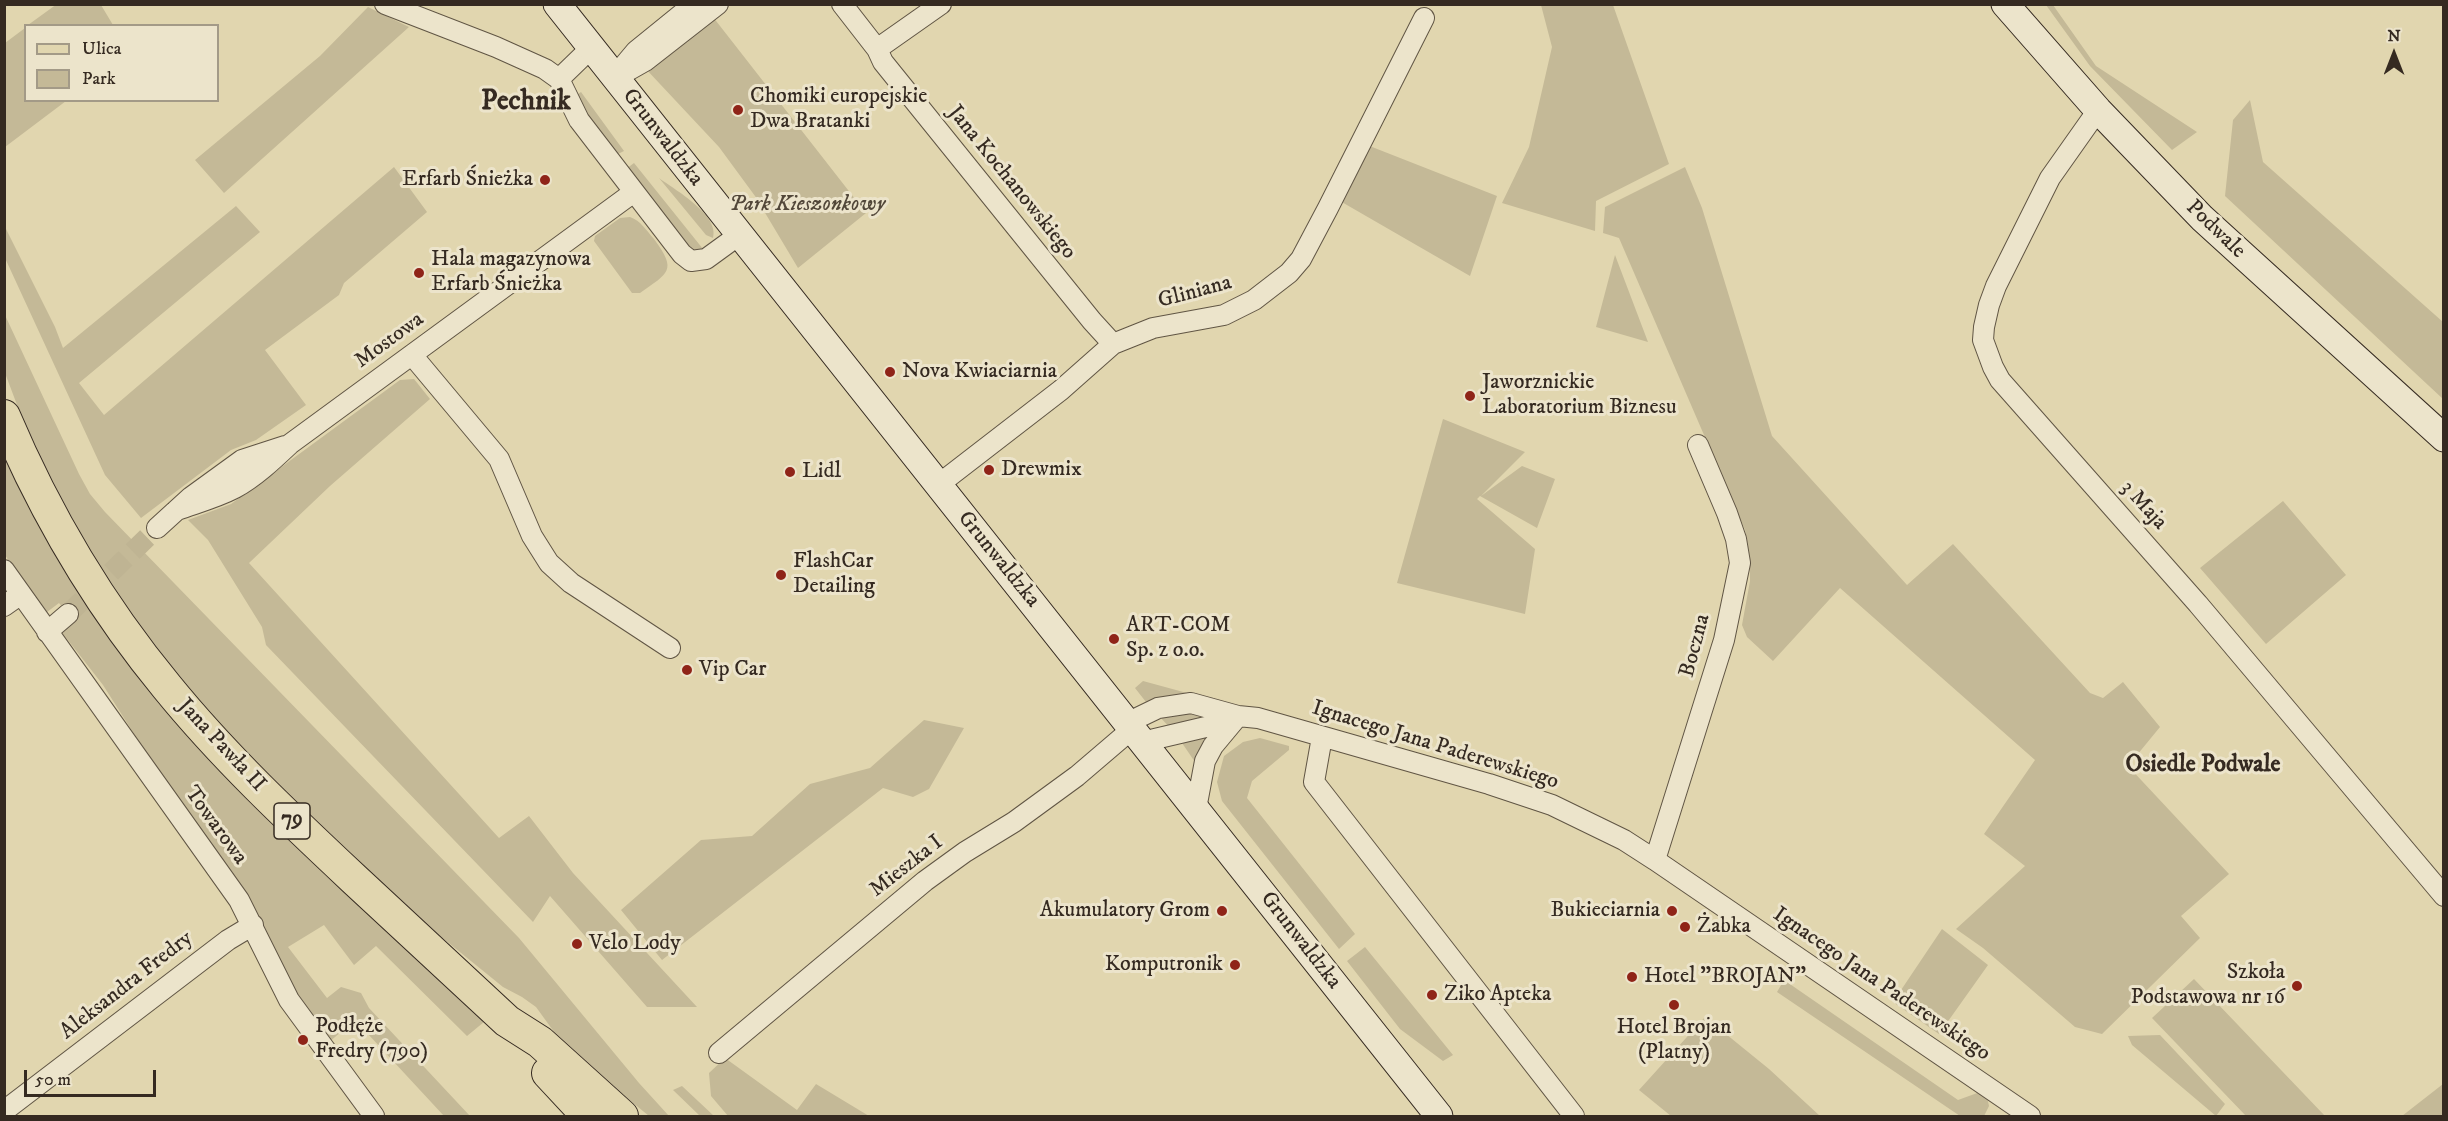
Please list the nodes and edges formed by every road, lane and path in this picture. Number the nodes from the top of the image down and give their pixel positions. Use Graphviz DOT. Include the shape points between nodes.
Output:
graph roads {
  1 [pos="385,4"];
  2 [pos="557,4"];
  3 [pos="694,4"];
  4 [pos="718,4"];
  5 [pos="842,4"];
  6 [pos="941,4"];
  7 [pos="2005,4"];
  8 [pos="1424,18"];
  9 [pos="591,48"];
  10 [pos="877,49"];
  11 [pos="552,74"];
  12 [pos="615,78"];
  13 [pos="2098,110"];
  14 [pos="634,192"];
  15 [pos="739,235"];
  16 [pos="1113,344"];
  17 [pos="412,355"];
  18 [pos="4,416"];
  19 [pos="2444,438"];
  20 [pos="1698,445"];
  21 [pos="939,485"];
  22 [pos="157,528"];
  23 [pos="4,570"];
  24 [pos="21,594"];
  25 [pos="4,606"];
  26 [pos="68,614"];
  27 [pos="47,632"];
  28 [pos="670,648"];
  29 [pos="1238,716"];
  30 [pos="1134,731"];
  31 [pos="1322,737"];
  32 [pos="1196,809"];
  33 [pos="1655,860"];
  34 [pos="2444,896"];
  35 [pos="253,925"];
  36 [pos="507,1021"];
  37 [pos="719,1053"];
  38 [pos="4,1111"];
  39 [pos="374,1116"];
  40 [pos="588,1116"];
  41 [pos="622,1116"];
  42 [pos="1439,1116"];
  43 [pos="1574,1116"];
  44 [pos="2030,1116"];
  1 -- 11 [label="street" via="496,47"];
  2 -- 9 [label="street, Grunwaldzka"];
  3 -- 12 [label="street" via="636,51"];
  4 -- 12 [label="street" via="645,62"];
  5 -- 10 [label="street, Jana Kochanowskiego"];
  6 -- 10 [label="street"];
  7 -- 13 [label="street, Podwale"];
  8 -- 16 [label="street, Gliniana" via="1328,208 1290,273 1254,300 1224,315 1153,328"];
  9 -- 11 [label="street"];
  9 -- 12 [label="street, Grunwaldzka"];
  10 -- 16 [label="street, Jana Kochanowskiego" via="883,62 998,206"];
  11 -- 14 [label="street" via="579,120"];
  12 -- 15 [label="street, Grunwaldzka"];
  13 -- 19 [label="street, Podwale" via="2228,242"];
  13 -- 34 [label="street, 3 Maja" via="2050,178 1996,286 1983,340 1993,367 2000,380 2198,604"];
  14 -- 15 [label="street" via="682,254 692,261 706,259"];
  14 -- 17 [label="street, Mostowa"];
  15 -- 21 [label="street, Grunwaldzka"];
  16 -- 21 [label="street, Gliniana" via="1061,390"];
  17 -- 22 [label="street, Mostowa" via="290,444 242,460 198,491"];
  17 -- 28 [label="street" via="499,459 532,536 549,563 571,584"];
  18 -- 36 [label="main road, Jana Pawła II / 79" via="84,572 167,688 264,794"];
  20 -- 33 [label="street, Boczna" via="1727,513 1740,563 1724,640"];
  21 -- 30 [label="street, Grunwaldzka"];
  23 -- 24 [label="street, Towarowa"];
  24 -- 25 [label="street"];
  24 -- 27 [label="street, Towarowa"];
  26 -- 27 [label="street"];
  27 -- 35 [label="street, Towarowa" via="240,900"];
  29 -- 30 [label="street, Ignacego Jana Paderewskiego" via="1210,726"];
  29 -- 30 [label="street, Ignacego Jana Paderewskiego" via="1191,704 1158,708"];
  29 -- 31 [label="street, Ignacego Jana Paderewskiego"];
  29 -- 32 [label="street" via="1205,761"];
  30 -- 32 [label="street, Grunwaldzka"];
  30 -- 37 [label="street, Mieszka I" via="1014,822 926,881"];
  31 -- 33 [label="street, Ignacego Jana Paderewskiego" via="1552,805 1624,840"];
  31 -- 43 [label="street" via="1314,782"];
  32 -- 42 [label="street, Grunwaldzka"];
  33 -- 44 [label="street, Ignacego Jana Paderewskiego"];
  35 -- 38 [label="street, Aleksandra Fredry"];
  35 -- 39 [label="street, Towarowa" via="289,1000"];
  36 -- 40 [label="main road, Jana Pawła II / 79" via="530,1053"];
  36 -- 41 [label="main road, Jana Pawła II / 79" via="540,1042"];
}
